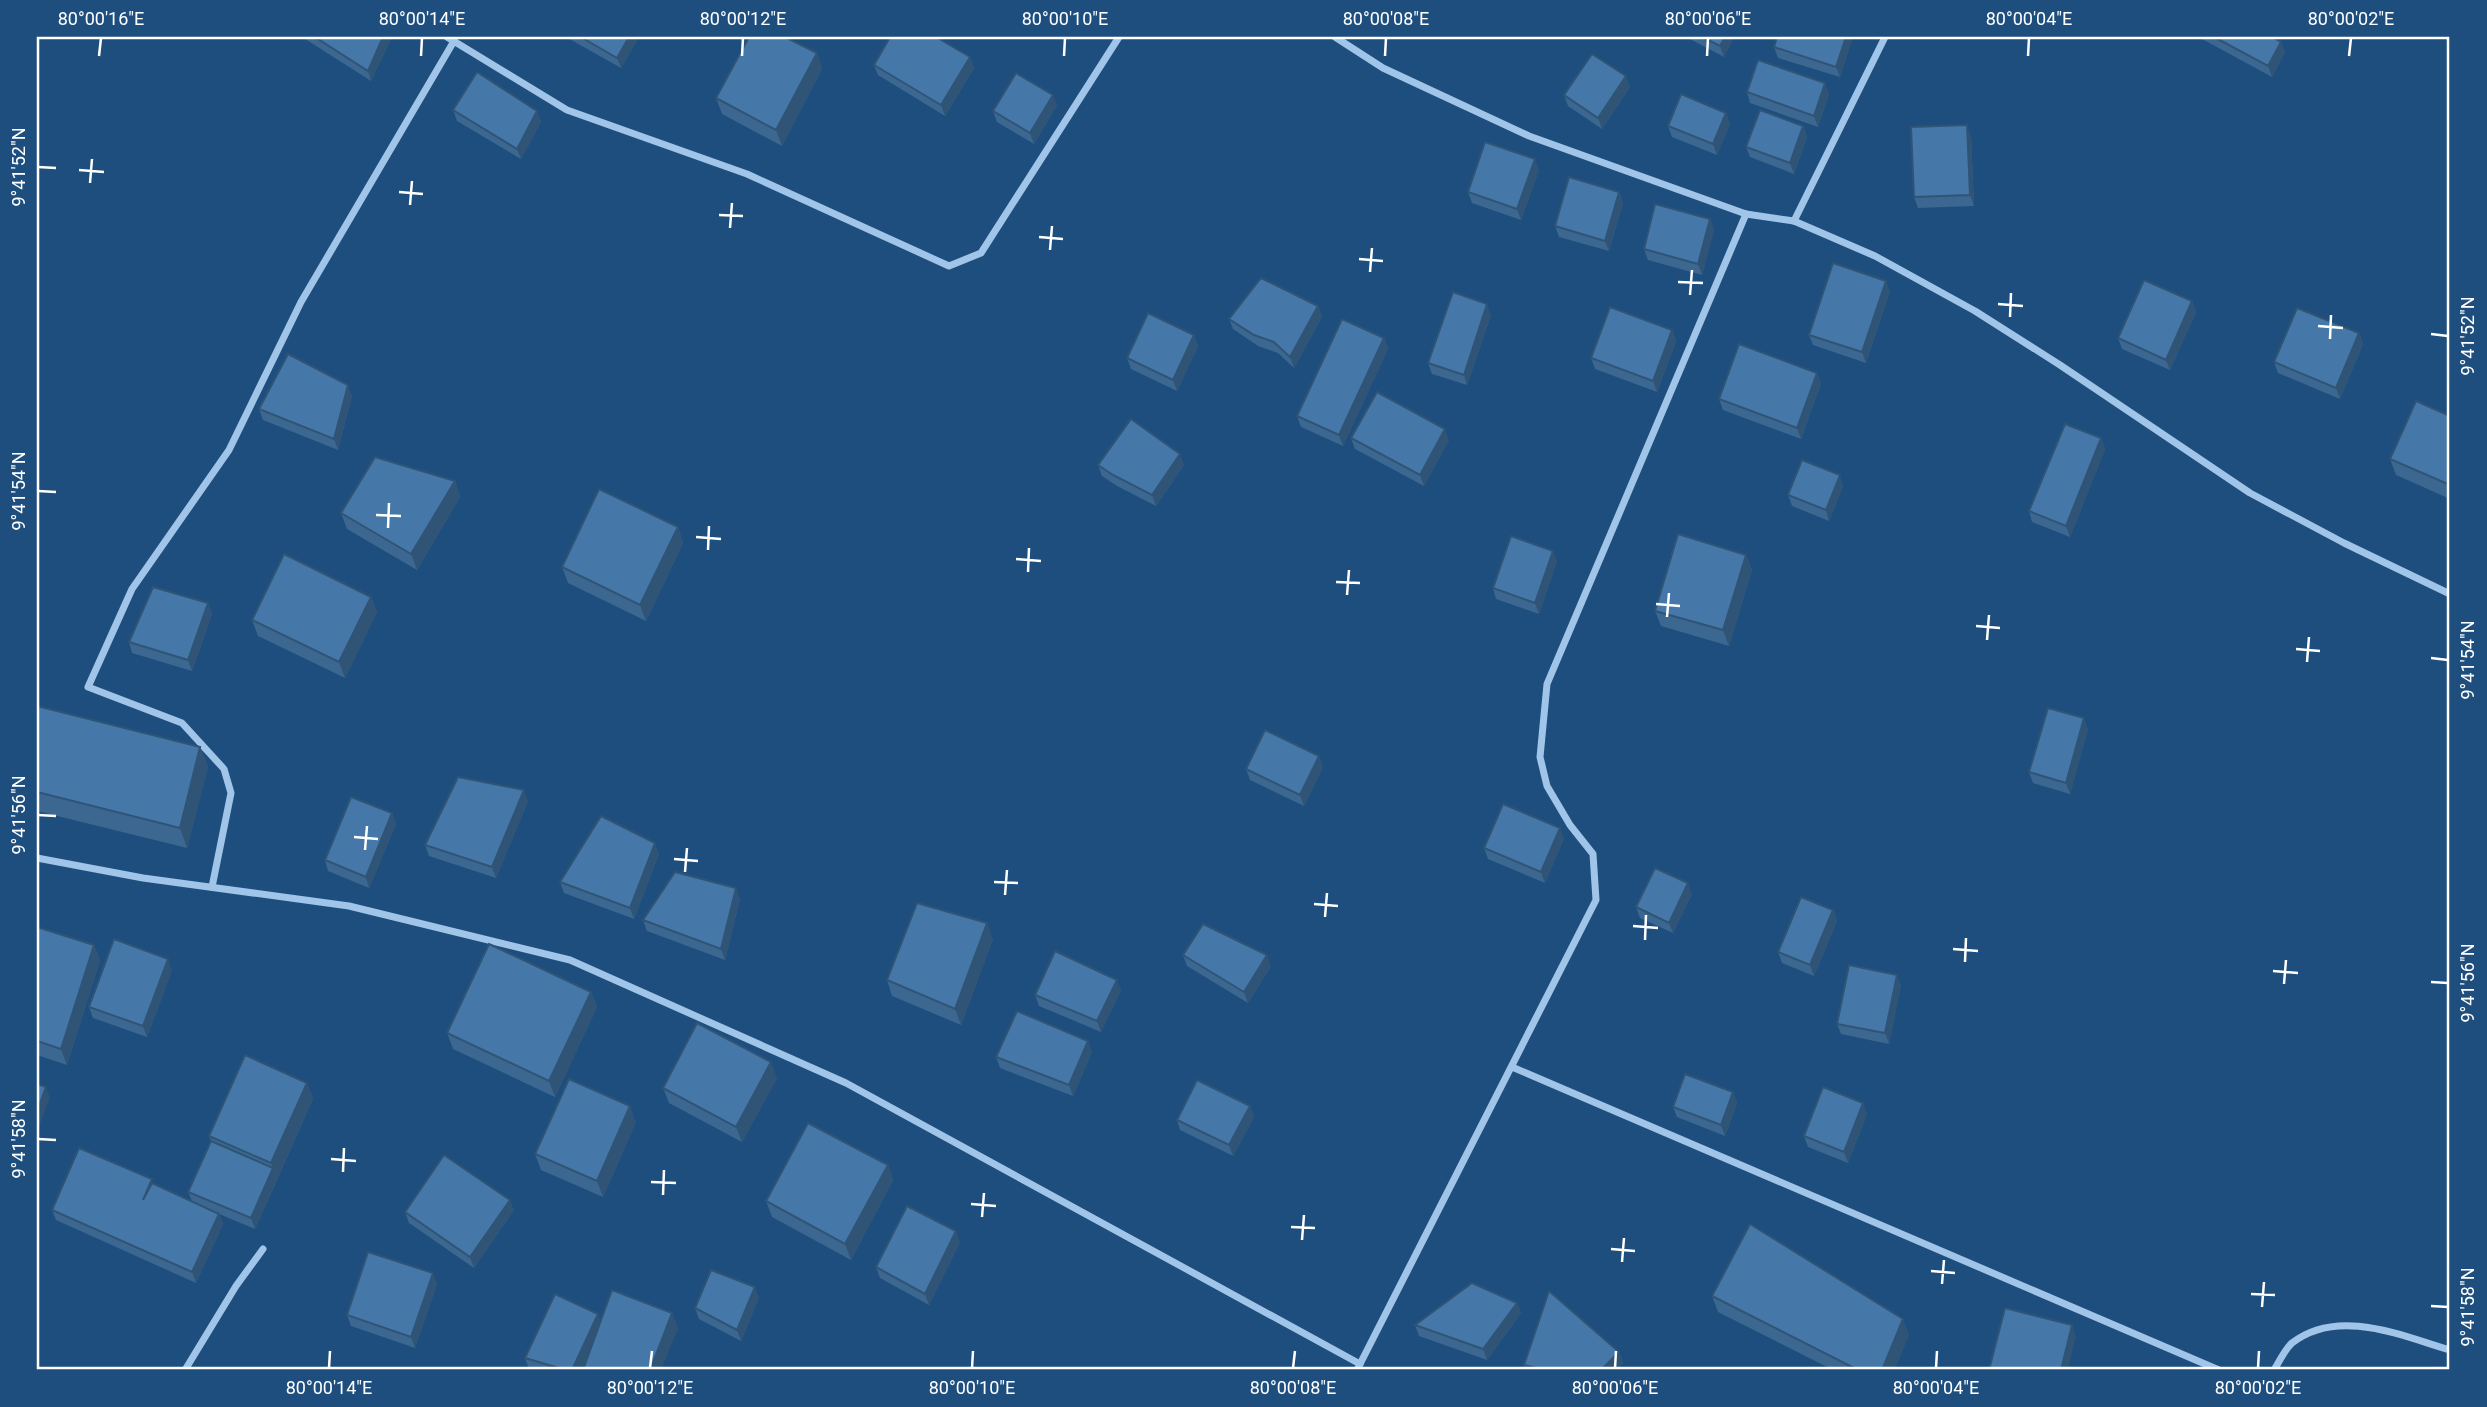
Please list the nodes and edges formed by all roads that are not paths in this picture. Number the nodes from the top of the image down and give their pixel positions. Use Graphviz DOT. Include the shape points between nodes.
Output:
graph roads {
  1 [pos="1119,37"];
  2 [pos="1335,37"];
  3 [pos="1885,37"];
  4 [pos="450,39"];
  5 [pos="1746,214"];
  6 [pos="1794,221"];
  7 [pos="2450,594"];
  8 [pos="37,858"];
  9 [pos="212,887"];
  10 [pos="1512,1067"];
  11 [pos="263,1250"];
  12 [pos="2450,1350"];
  13 [pos="1358,1367"];
  14 [pos="185,1370"];
  15 [pos="2219,1370"];
  16 [pos="2274,1370"];
  1 -- 4 [label="street" via="981,253 949,266 747,174 567,110"];
  2 -- 5 [label="street" via="1383,68 1530,135"];
  3 -- 6 [label="street"];
  4 -- 9 [label="street" via="300,302 229,450 132,589 88,687 182,723 224,769 231,793"];
  5 -- 6 [label="street"];
  5 -- 10 [label="street" via="1547,684 1540,757 1546,786 1593,854 1596,900"];
  6 -- 7 [label="street" via="1875,256 1975,311 2250,493"];
  8 -- 9 [label="street"];
  9 -- 13 [label="street" via="349,905 570,960 846,1083"];
  10 -- 13 [label="street"];
  10 -- 15 [label="street"];
  11 -- 14 [label="street"];
  12 -- 16 [label="street" via="2373,1328 2326,1326 2291,1343"];
}
